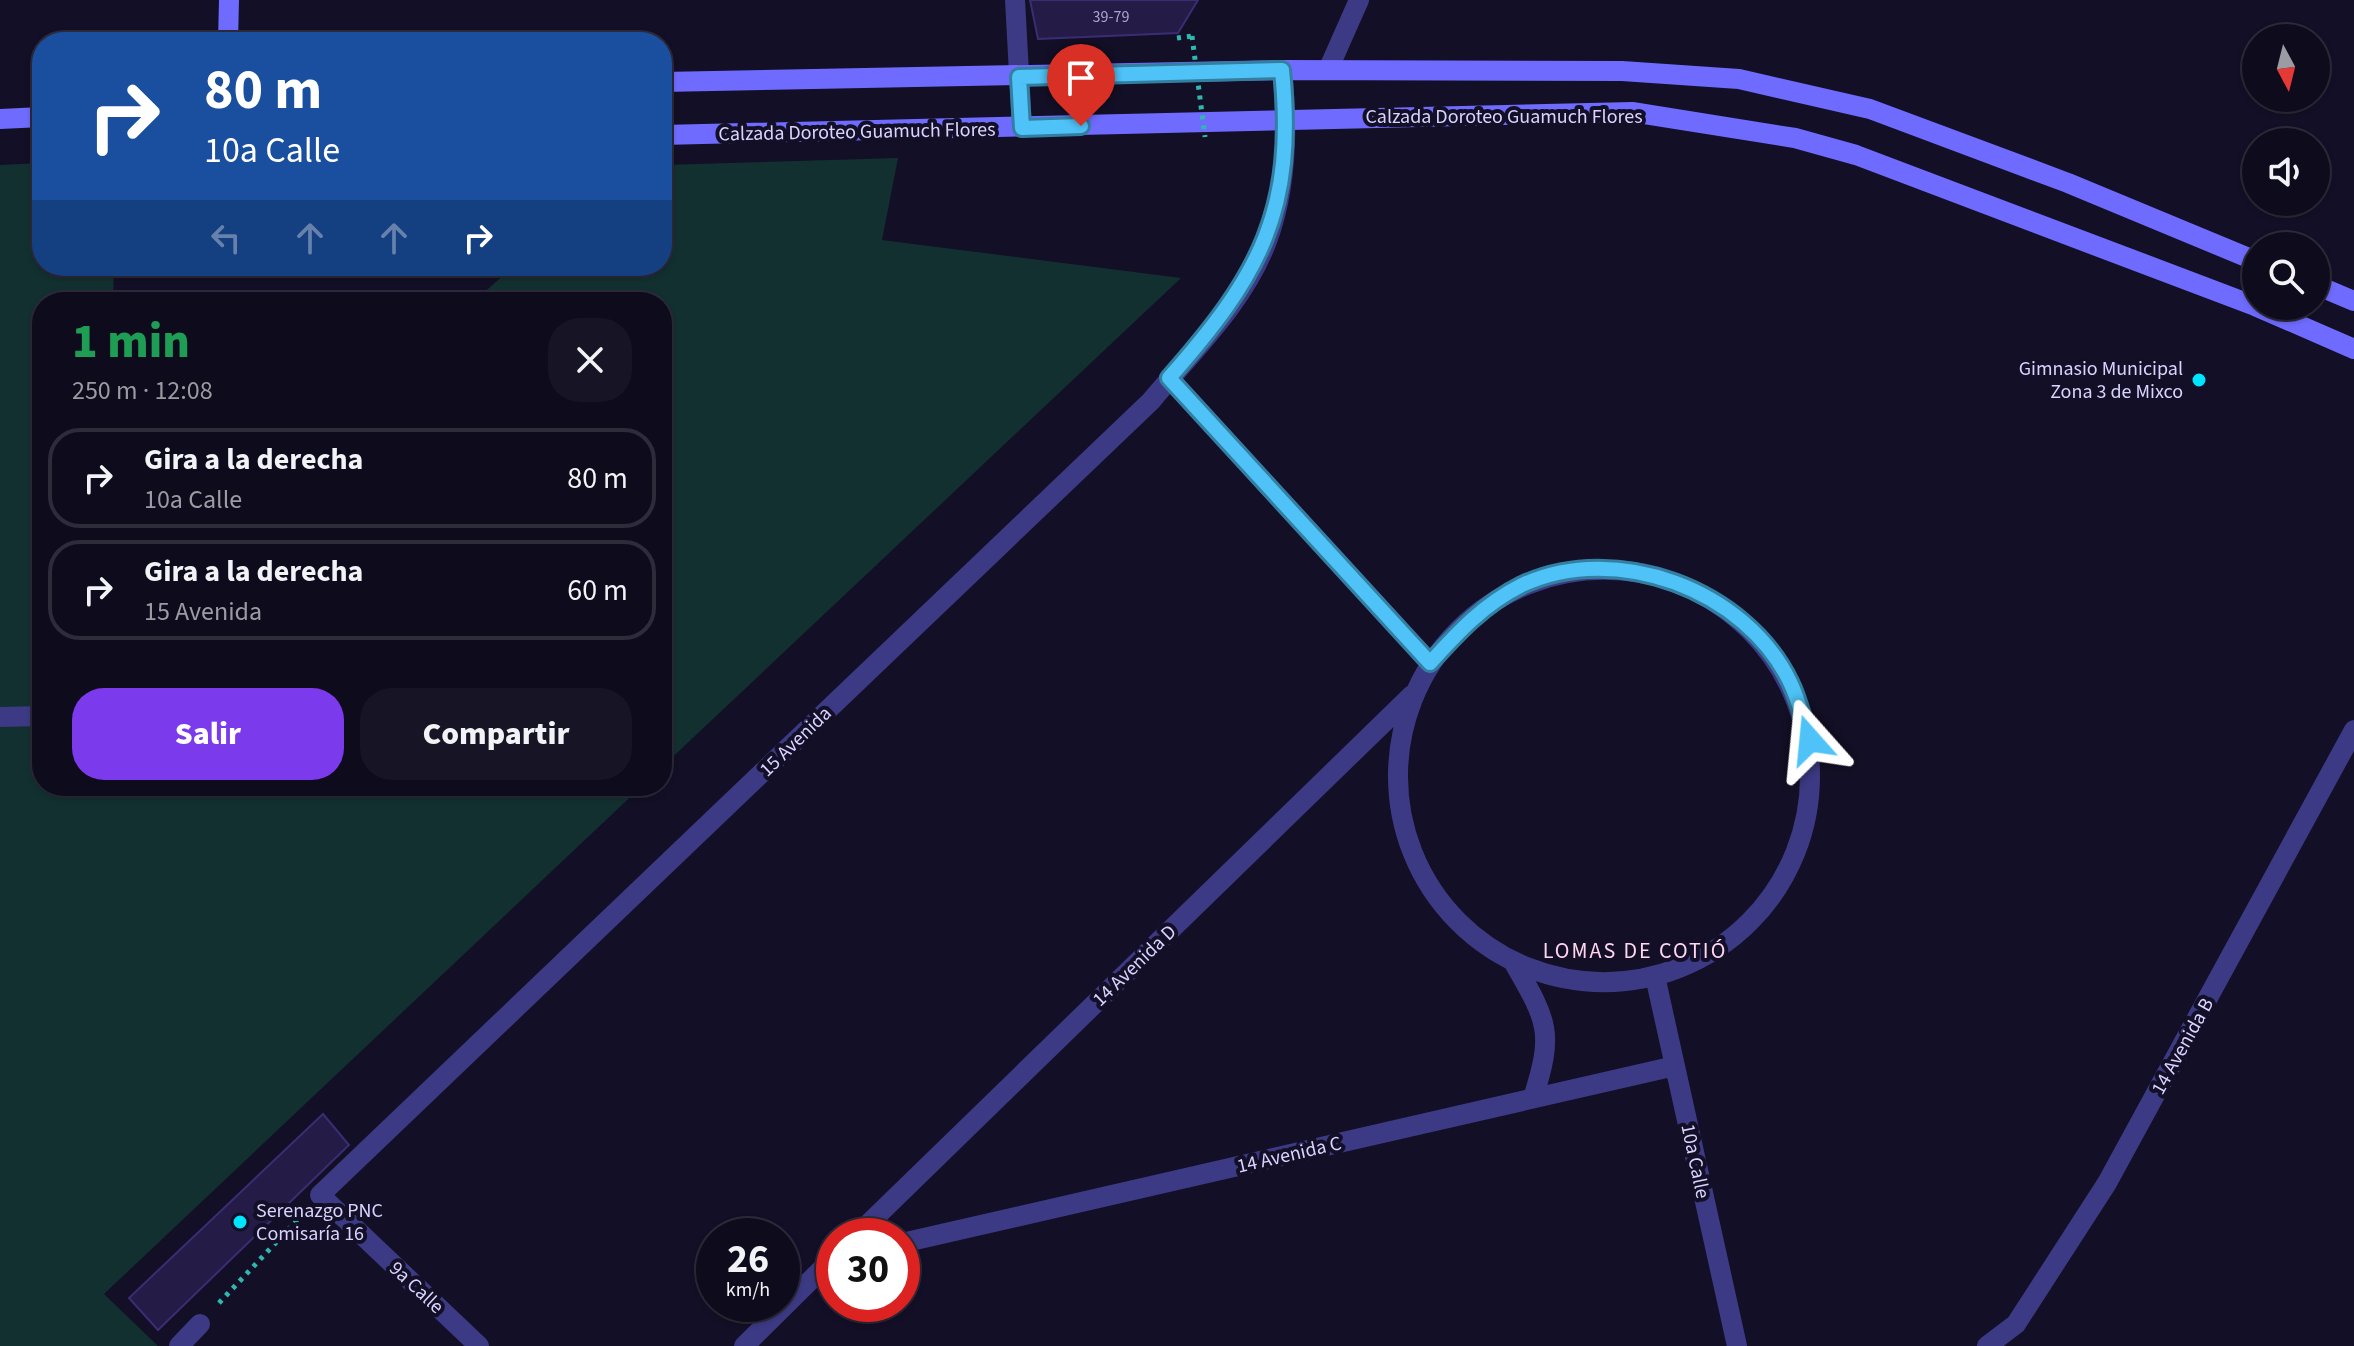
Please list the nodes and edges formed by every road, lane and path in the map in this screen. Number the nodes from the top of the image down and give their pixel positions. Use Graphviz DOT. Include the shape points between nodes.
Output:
graph roads {
  1 [pos="229,0"];
  2 [pos="1015,0"];
  3 [pos="1359,0"];
  4 [pos="228,32"];
  5 [pos="1192,36"];
  6 [pos="1282,70"];
  7 [pos="1328,70"];
  8 [pos="1019,77"];
  9 [pos="672,82"];
  10 [pos="32,117"];
  11 [pos="1287,118"];
  12 [pos="0,119"];
  13 [pos="1022,128"];
  14 [pos="672,135"];
  15 [pos="1205,137"];
  16 [pos="2242,255"];
  17 [pos="2330,291"];
  18 [pos="2354,301"];
  19 [pos="2354,349"];
  20 [pos="1169,378"];
  21 [pos="1430,663"];
  22 [pos="1412,694"];
  23 [pos="32,716"];
  24 [pos="0,717"];
  25 [pos="2354,730"];
  26 [pos="1514,963"];
  27 [pos="1655,976"];
  28 [pos="1675,1066"];
  29 [pos="1533,1098"];
  30 [pos="320,1195"];
  31 [pos="874,1218"];
  32 [pos="920,1239"];
  33 [pos="816,1276"];
  34 [pos="200,1324"];
  35 [pos="179,1346"];
  36 [pos="479,1346"];
  37 [pos="744,1346"];
  38 [pos="1737,1346"];
  39 [pos="1987,1346"];
  1 -- 4 [label="main road"];
  2 -- 8 [label="street"];
  3 -- 7 [label="street"];
  5 -- 15 [label="path, bridge"];
  6 -- 7 [label="main road"];
  6 -- 8 [label="main road"];
  6 -- 11 [label="street, 15 Avenida"];
  7 -- 16 [label="main road" via="1622,71 1739,79 1870,109"];
  8 -- 9 [label="main road"];
  8 -- 13 [label="street"];
  10 -- 12 [label="main road"];
  11 -- 13 [label="main road, Calzada Doroteo Guamuch Flores"];
  11 -- 19 [label="main road, Calzada Doroteo Guamuch Flores" via="1632,112 1795,138 1856,155 2255,306"];
  11 -- 20 [label="street, 15 Avenida" via="1266,243 1214,328"];
  13 -- 14 [label="main road, Calzada Doroteo Guamuch Flores"];
  17 -- 18 [label="main road"];
  20 -- 21 [label="street"];
  20 -- 30 [label="street, 15 Avenida" via="1151,401"];
  21 -- 22 [label="street"];
  21 -- 27 [label="street" via="1471,616 1524,584 1584,569 1646,573 1705,594 1754,631 1790,681 1810,740 1811,802 1794,862 1760,913 1713,953"];
  22 -- 26 [label="street" via="1397,755 1400,818 1423,877 1461,927"];
  22 -- 31 [label="street, 14 Avenida D"];
  23 -- 24 [label="street"];
  25 -- 39 [label="street, 14 Avenida B" via="2107,1183 2016,1324"];
  26 -- 27 [label="street" via="1583,982"];
  26 -- 29 [label="street" via="1542,1011 1547,1054"];
  27 -- 28 [label="street, 10a Calle"];
  28 -- 29 [label="street, 14 Avenida C"];
  28 -- 38 [label="street, 10a Calle"];
  29 -- 32 [label="street, 14 Avenida C"];
  30 -- 34 [label="path"];
  30 -- 36 [label="street, 9a Calle"];
  33 -- 37 [label="street"];
  34 -- 35 [label="street"];
}
